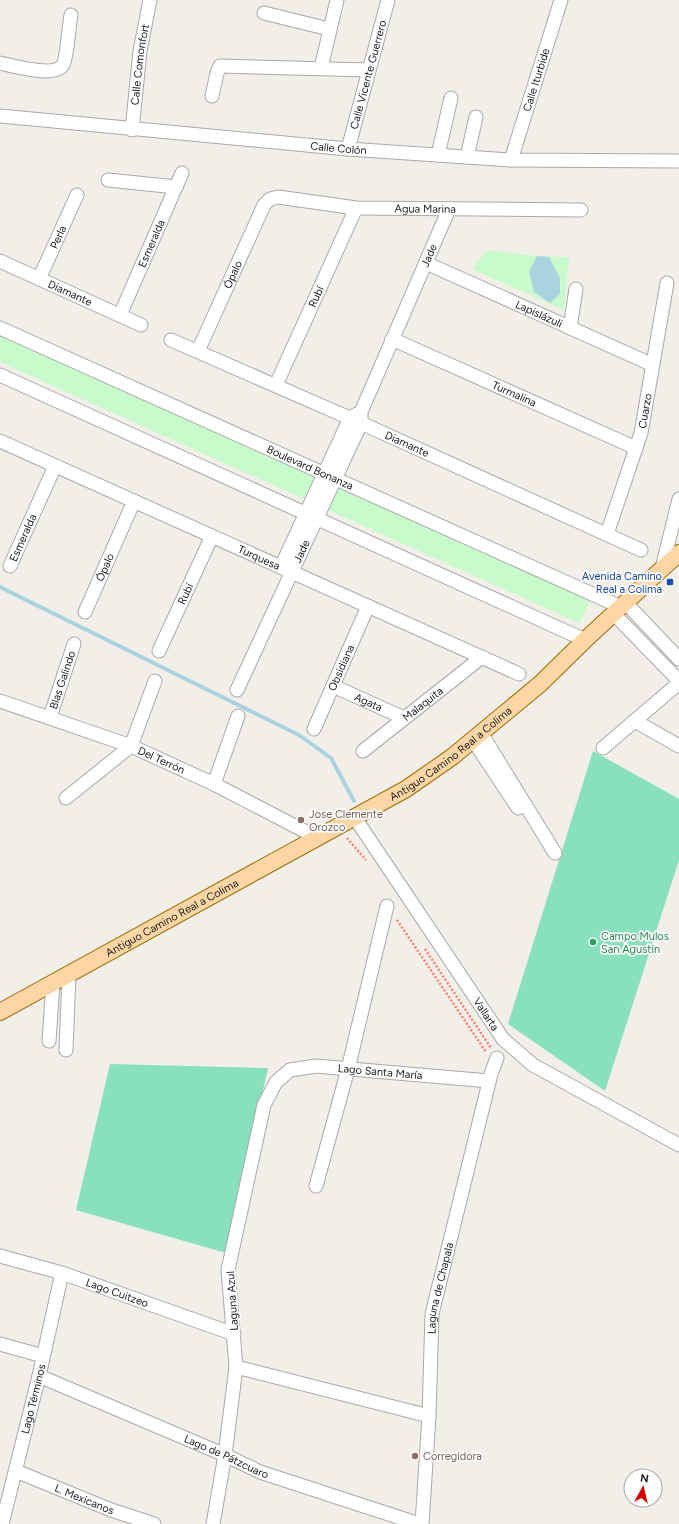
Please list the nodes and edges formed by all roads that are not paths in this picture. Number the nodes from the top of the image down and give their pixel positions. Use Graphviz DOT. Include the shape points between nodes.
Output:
graph roads {
  1 [pos="150,0"];
  2 [pos="337,0"];
  3 [pos="388,0"];
  4 [pos="561,0"];
  5 [pos="264,13"];
  6 [pos="71,15"];
  7 [pos="329,29"];
  8 [pos="0,63"];
  9 [pos="321,68"];
  10 [pos="368,70"];
  11 [pos="212,96"];
  12 [pos="451,98"];
  13 [pos="0,116"];
  14 [pos="476,117"];
  15 [pos="132,130"];
  16 [pos="348,149"];
  17 [pos="438,155"];
  18 [pos="467,157"];
  19 [pos="511,160"];
  20 [pos="679,161"];
  21 [pos="182,173"];
  22 [pos="108,180"];
  23 [pos="176,187"];
  24 [pos="77,195"];
  25 [pos="270,199"];
  26 [pos="356,208"];
  27 [pos="449,209"];
  28 [pos="581,210"];
  29 [pos="0,261"];
  30 [pos="426,263"];
  31 [pos="39,279"];
  32 [pos="667,284"];
  33 [pos="576,289"];
  34 [pos="120,315"];
  35 [pos="141,325"];
  36 [pos="0,328"];
  37 [pos="570,328"];
  38 [pos="392,339"];
  39 [pos="171,340"];
  40 [pos="198,351"];
  41 [pos="654,365"];
  42 [pos="0,375"];
  43 [pos="276,385"];
  44 [pos="357,418"];
  45 [pos="0,441"];
  46 [pos="636,448"];
  47 [pos="55,466"];
  48 [pos="330,476"];
  49 [pos="679,498"];
  50 [pos="134,501"];
  51 [pos="311,516"];
  52 [pos="607,534"];
  53 [pos="212,536"];
  54 [pos="641,550"];
  55 [pos="679,553"];
  56 [pos="10,566"];
  57 [pos="662,568"];
  58 [pos="286,569"];
  59 [pos="368,606"];
  60 [pos="620,608"];
  61 [pos="84,612"];
  62 [pos="585,640"];
  63 [pos="74,644"];
  64 [pos="159,651"];
  65 [pos="482,657"];
  66 [pos="679,659"];
  67 [pos="519,674"];
  68 [pos="154,681"];
  69 [pos="679,682"];
  70 [pos="333,686"];
  71 [pos="237,690"];
  72 [pos="0,700"];
  73 [pos="238,716"];
  74 [pos="50,717"];
  75 [pos="404,718"];
  76 [pos="635,721"];
  77 [pos="314,729"];
  78 [pos="477,736"];
  79 [pos="131,746"];
  80 [pos="679,746"];
  81 [pos="603,748"];
  82 [pos="363,751"];
  83 [pos="214,784"];
  84 [pos="66,798"];
  85 [pos="355,818"];
  86 [pos="316,837"];
  87 [pos="555,853"];
  88 [pos="387,906"];
  89 [pos="69,974"];
  90 [pos="53,983"];
  91 [pos="0,1012"];
  92 [pos="49,1041"];
  93 [pos="66,1050"];
  94 [pos="497,1058"];
  95 [pos="348,1069"];
  96 [pos="489,1081"];
  97 [pos="276,1082"];
  98 [pos="679,1145"];
  99 [pos="316,1186"];
  100 [pos="0,1256"];
  101 [pos="62,1273"];
  102 [pos="234,1334"];
  103 [pos="0,1344"];
  104 [pos="43,1356"];
  105 [pos="236,1367"];
  106 [pos="39,1376"];
  107 [pos="429,1416"];
  108 [pos="225,1454"];
  109 [pos="16,1471"];
  110 [pos="5,1523"];
  111 [pos="154,1524"];
  112 [pos="213,1524"];
  113 [pos="419,1524"];
  114 [pos="422,1524"];
  1 -- 15 [label="street, Calle Comonfort" via="140,51"];
  2 -- 7 [label="street"];
  3 -- 10 [label="street, Calle Vicente Guerrero"];
  4 -- 19 [label="street, Calle Iturbide"];
  5 -- 7 [label="street"];
  6 -- 8 [label="street" via="63,64 57,70 48,72"];
  7 -- 9 [label="street"];
  9 -- 10 [label="street"];
  9 -- 11 [label="street" via="220,66"];
  10 -- 16 [label="street, Calle Vicente Guerrero"];
  12 -- 17 [label="street"];
  13 -- 15 [label="street, Calle Colón"];
  14 -- 18 [label="street"];
  15 -- 16 [label="street, Calle Colón"];
  16 -- 17 [label="street, Calle Colón"];
  17 -- 18 [label="street, Calle Colón"];
  18 -- 19 [label="street, Calle Colón"];
  19 -- 20 [label="street, Calle Colón"];
  21 -- 23 [label="street, Esmeralda"];
  22 -- 23 [label="street"];
  23 -- 34 [label="street, Esmeralda"];
  24 -- 31 [label="street, Perla"];
  25 -- 26 [label="street, Agua Marina"];
  25 -- 40 [label="street, Ópalo" via="264,205"];
  26 -- 27 [label="street, Agua Marina"];
  26 -- 43 [label="street, Rubí"];
  27 -- 28 [label="street, Agua Marina"];
  27 -- 30 [label="street, Jade"];
  29 -- 31 [label="street, Diamante"];
  30 -- 37 [label="street, Lapislázuli"];
  30 -- 38 [label="street, Jade"];
  31 -- 34 [label="street, Diamante"];
  32 -- 41 [label="street, Cuarzo"];
  33 -- 37 [label="street"];
  34 -- 35 [label="street, Diamante"];
  36 -- 48 [label="street, Boulevard Bonanza"];
  37 -- 41 [label="street, Lapislázuli"];
  38 -- 44 [label="street, Jade"];
  38 -- 46 [label="street, Turmalina"];
  39 -- 40 [label="street, Diamante"];
  40 -- 43 [label="street, Diamante"];
  41 -- 46 [label="street, Cuarzo"];
  42 -- 51 [label="street"];
  43 -- 44 [label="street, Diamante"];
  44 -- 48 [label="street, Jade"];
  44 -- 52 [label="street, Diamante"];
  45 -- 47 [label="street, Turquesa"];
  46 -- 52 [label="street, Cuarzo"];
  47 -- 50 [label="street, Turquesa"];
  47 -- 56 [label="street, Esmeralda"];
  48 -- 51 [label="street, Jade"];
  48 -- 60 [label="street, Boulevard Bonanza"];
  49 -- 57 [label="street"];
  50 -- 53 [label="street, Turquesa"];
  50 -- 61 [label="street, Ópalo"];
  51 -- 58 [label="street, Jade"];
  51 -- 62 [label="street"];
  52 -- 54 [label="street, Diamante"];
  53 -- 58 [label="street, Turquesa"];
  53 -- 64 [label="street, Rubí"];
  55 -- 57 [label="main road, Antiguo Camino Real a Colima"];
  57 -- 60 [label="main road, Antiguo Camino Real a Colima"];
  58 -- 59 [label="street, Turquesa"];
  58 -- 71 [label="street, Jade"];
  59 -- 65 [label="street, Turquesa"];
  59 -- 70 [label="street, Obsidiana"];
  60 -- 62 [label="main road, Antiguo Camino Real a Colima"];
  60 -- 66 [label="street"];
  60 -- 69 [label="street"];
  62 -- 78 [label="main road, Antiguo Camino Real a Colima" via="540,684"];
  63 -- 74 [label="street, Blas Galindo"];
  65 -- 67 [label="street, Turquesa"];
  65 -- 75 [label="street, Malaquita"];
  68 -- 79 [label="street"];
  69 -- 76 [label="street"];
  70 -- 75 [label="street, Agata"];
  70 -- 77 [label="street, Obsidiana"];
  72 -- 74 [label="street, Del Terrón"];
  73 -- 83 [label="street"];
  74 -- 79 [label="street, Del Terrón"];
  75 -- 82 [label="street, Malaquita"];
  76 -- 80 [label="street"];
  76 -- 81 [label="street"];
  78 -- 85 [label="main road, Antiguo Camino Real a Colima" via="406,789"];
  78 -- 87 [label="street" via="507,783 520,810 529,810"];
  79 -- 83 [label="street, Del Terrón"];
  79 -- 84 [label="street"];
  83 -- 86 [label="street, Del Terrón"];
  85 -- 86 [label="main road, Antiguo Camino Real a Colima"];
  85 -- 98 [label="street, Vallarta" via="503,1039 533,1065"];
  86 -- 89 [label="main road, Antiguo Camino Real a Colima"];
  88 -- 95 [label="street"];
  89 -- 90 [label="main road, Antiguo Camino Real a Colima"];
  89 -- 93 [label="street"];
  90 -- 91 [label="main road, Antiguo Camino Real a Colima"];
  90 -- 92 [label="street"];
  94 -- 96 [label="street, Laguna de Chapala"];
  95 -- 96 [label="street, Lago Santa María"];
  95 -- 97 [label="street, Lago Santa María" via="316,1066 290,1070"];
  95 -- 99 [label="street"];
  96 -- 107 [label="street, Laguna de Chapala" via="432,1314"];
  97 -- 102 [label="street, Laguna Azul" via="264,1105 228,1270"];
  100 -- 101 [label="street, Lago Cuitzeo"];
  101 -- 102 [label="street, Lago Cuitzeo"];
  101 -- 104 [label="street, Lago Términos"];
  102 -- 105 [label="street, Laguna Azul"];
  103 -- 104 [label="street"];
  104 -- 106 [label="street, Lago Términos"];
  105 -- 107 [label="street"];
  105 -- 108 [label="street, Laguna Azul"];
  106 -- 108 [label="street, Lago de Pátzcuaro"];
  106 -- 109 [label="street, Lago Términos"];
  107 -- 114 [label="street, Laguna de Chapala"];
  108 -- 112 [label="street, Laguna Azul"];
  108 -- 113 [label="street, Lago de Pátzcuaro" via="260,1472"];
  109 -- 110 [label="street, Lago Términos"];
  109 -- 111 [label="street, L. Mexicanos" via="111,1510"];
}
